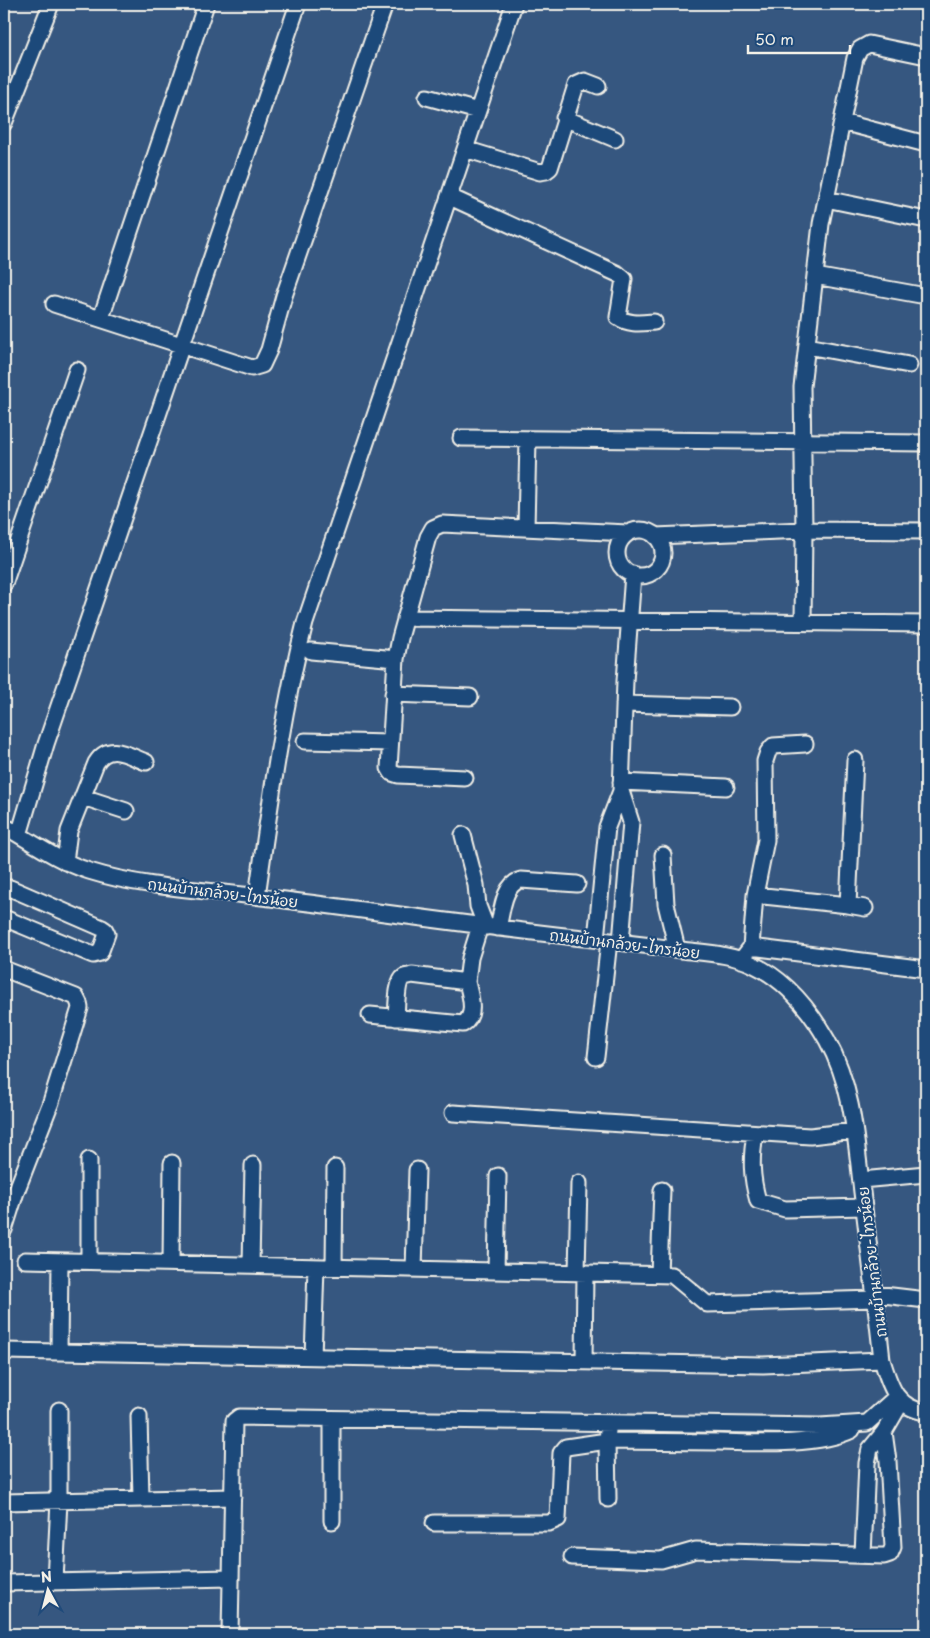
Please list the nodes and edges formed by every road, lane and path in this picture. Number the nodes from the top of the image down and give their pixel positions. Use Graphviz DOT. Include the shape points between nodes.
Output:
graph roads {
  1 [pos="51,4"];
  2 [pos="206,4"];
  3 [pos="298,4"];
  4 [pos="385,4"];
  5 [pos="514,4"];
  6 [pos="926,56"];
  7 [pos="598,86"];
  8 [pos="427,97"];
  9 [pos="478,112"];
  10 [pos="564,118"];
  11 [pos="842,122"];
  12 [pos="4,123"];
  13 [pos="615,139"];
  14 [pos="926,144"];
  15 [pos="465,150"];
  16 [pos="450,197"];
  17 [pos="826,199"];
  18 [pos="926,220"];
  19 [pos="815,276"];
  20 [pos="926,296"];
  21 [pos="54,304"];
  22 [pos="101,318"];
  23 [pos="654,322"];
  24 [pos="182,345"];
  25 [pos="807,346"];
  26 [pos="909,365"];
  27 [pos="77,370"];
  28 [pos="461,438"];
  29 [pos="528,439"];
  30 [pos="803,440"];
  31 [pos="926,443"];
  32 [pos="526,528"];
  33 [pos="804,530"];
  34 [pos="926,531"];
  35 [pos="628,533"];
  36 [pos="655,536"];
  37 [pos="633,574"];
  38 [pos="4,584"];
  39 [pos="405,618"];
  40 [pos="630,621"];
  41 [pos="803,622"];
  42 [pos="926,624"];
  43 [pos="311,650"];
  44 [pos="396,659"];
  45 [pos="393,694"];
  46 [pos="470,697"];
  47 [pos="624,704"];
  48 [pos="730,708"];
  49 [pos="305,741"];
  50 [pos="390,743"];
  51 [pos="805,744"];
  52 [pos="855,760"];
  53 [pos="146,762"];
  54 [pos="465,778"];
  55 [pos="621,787"];
  56 [pos="726,787"];
  57 [pos="83,797"];
  58 [pos="126,811"];
  59 [pos="4,826"];
  60 [pos="19,834"];
  61 [pos="464,836"];
  62 [pos="663,855"];
  63 [pos="65,862"];
  64 [pos="577,884"];
  65 [pos="4,889"];
  66 [pos="755,895"];
  67 [pos="257,896"];
  68 [pos="848,905"];
  69 [pos="865,908"];
  70 [pos="4,918"];
  71 [pos="488,927"];
  72 [pos="609,941"];
  73 [pos="751,947"];
  74 [pos="677,949"];
  75 [pos="741,960"];
  76 [pos="4,969"];
  77 [pos="926,969"];
  78 [pos="467,982"];
  79 [pos="370,1015"];
  80 [pos="396,1018"];
  81 [pos="596,1058"];
  82 [pos="453,1113"];
  83 [pos="854,1131"];
  84 [pos="755,1133"];
  85 [pos="89,1160"];
  86 [pos="172,1162"];
  87 [pos="253,1165"];
  88 [pos="335,1168"];
  89 [pos="417,1170"];
  90 [pos="926,1174"];
  91 [pos="498,1176"];
  92 [pos="861,1180"];
  93 [pos="579,1183"];
  94 [pos="10,1190"];
  95 [pos="662,1190"];
  96 [pos="864,1206"];
  97 [pos="4,1230"];
  98 [pos="25,1260"];
  99 [pos="60,1261"];
  100 [pos="89,1262"];
  101 [pos="171,1263"];
  102 [pos="251,1265"];
  103 [pos="316,1267"];
  104 [pos="334,1267"];
  105 [pos="414,1269"];
  106 [pos="496,1271"];
  107 [pos="581,1273"];
  108 [pos="660,1275"];
  109 [pos="875,1297"];
  110 [pos="926,1300"];
  111 [pos="4,1351"];
  112 [pos="59,1352"];
  113 [pos="313,1357"];
  114 [pos="882,1360"];
  115 [pos="584,1362"];
  116 [pos="899,1399"];
  117 [pos="59,1410"];
  118 [pos="926,1412"];
  119 [pos="139,1416"];
  120 [pos="332,1419"];
  121 [pos="867,1423"];
  122 [pos="608,1424"];
  123 [pos="884,1432"];
  124 [pos="607,1441"];
  125 [pos="233,1498"];
  126 [pos="141,1499"];
  127 [pos="608,1499"];
  128 [pos="59,1501"];
  129 [pos="4,1502"];
  130 [pos="332,1520"];
  131 [pos="434,1523"];
  132 [pos="863,1555"];
  133 [pos="572,1557"];
  134 [pos="231,1578"];
  135 [pos="55,1581"];
  136 [pos="4,1583"];
  137 [pos="230,1634"];
  1 -- 12 [label="street"];
  2 -- 22 [label="street"];
  3 -- 24 [label="street"];
  4 -- 24 [label="street" via="290,277 265,361 252,368"];
  5 -- 9 [label="street"];
  6 -- 11 [label="street" via="869,44 860,49 855,58"];
  7 -- 10 [label="street" via="585,82 576,85"];
  8 -- 9 [label="street"];
  9 -- 15 [label="street"];
  10 -- 13 [label="street"];
  10 -- 15 [label="street" via="550,168 546,171"];
  11 -- 14 [label="street"];
  11 -- 17 [label="street"];
  15 -- 16 [label="street"];
  16 -- 23 [label="street" via="618,274 624,279 618,317 637,323"];
  16 -- 67 [label="street" via="305,623 294,663"];
  17 -- 18 [label="street"];
  17 -- 19 [label="street"];
  19 -- 20 [label="street"];
  19 -- 25 [label="street"];
  21 -- 22 [label="street"];
  22 -- 24 [label="street"];
  24 -- 60 [label="street" via="46,744"];
  25 -- 26 [label="street"];
  25 -- 30 [label="street" via="802,387"];
  27 -- 38 [label="street"];
  28 -- 29 [label="street"];
  29 -- 30 [label="street"];
  29 -- 32 [label="street"];
  30 -- 31 [label="street"];
  30 -- 33 [label="street"];
  32 -- 35 [label="street"];
  32 -- 39 [label="street" via="442,524 433,528"];
  33 -- 34 [label="street"];
  33 -- 36 [label="street"];
  33 -- 41 [label="street"];
  35 -- 36 [label="street" via="639,530"];
  35 -- 37 [label="street" via="619,542 616,554 620,565"];
  36 -- 37 [label="street" via="663,552 660,564 652,573"];
  37 -- 40 [label="street"];
  39 -- 40 [label="street"];
  39 -- 44 [label="street"];
  40 -- 41 [label="street"];
  40 -- 47 [label="street"];
  41 -- 42 [label="street"];
  43 -- 44 [label="street"];
  44 -- 45 [label="street"];
  45 -- 46 [label="street"];
  45 -- 50 [label="street"];
  47 -- 48 [label="street"];
  47 -- 55 [label="street"];
  49 -- 50 [label="street"];
  50 -- 54 [label="street" via="389,768 394,775"];
  51 -- 66 [label="street" via="773,746 765,761 766,840"];
  52 -- 68 [label="street"];
  53 -- 57 [label="street" via="116,752 101,754"];
  55 -- 56 [label="street"];
  55 -- 72 [label="street" via="607,826"];
  55 -- 72 [label="street" via="632,822"];
  57 -- 58 [label="street"];
  57 -- 63 [label="street" via="69,831"];
  59 -- 60 [label="street, ถนนบ้านกล้วย-ไทรน้อย"];
  60 -- 63 [label="street, ถนนบ้านกล้วย-ไทรน้อย"];
  61 -- 71 [label="street" via="478,906"];
  62 -- 74 [label="street" via="666,904"];
  63 -- 67 [label="street, ถนนบ้านกล้วย-ไทรน้อย" via="118,878"];
  64 -- 71 [label="street" via="516,881"];
  65 -- 70 [label="street" via="10,888 102,928 107,934 100,953 93,955"];
  66 -- 68 [label="street"];
  66 -- 73 [label="street"];
  67 -- 71 [label="street, ถนนบ้านกล้วย-ไทรน้อย"];
  68 -- 69 [label="street"];
  71 -- 72 [label="street, ถนนบ้านกล้วย-ไทรน้อย"];
  71 -- 78 [label="street" via="470,958"];
  72 -- 74 [label="street, ถนนบ้านกล้วย-ไทรน้อย"];
  72 -- 81 [label="street"];
  73 -- 75 [label="street"];
  73 -- 77 [label="street"];
  74 -- 75 [label="street, ถนนบ้านกล้วย-ไทรน้อย"];
  75 -- 83 [label="street, ถนนบ้านกล้วย-ไทรน้อย" via="764,970 782,984 816,1021 842,1072"];
  76 -- 94 [label="street" via="76,997 80,1008 52,1102"];
  78 -- 80 [label="street" via="412,975 404,978 398,989"];
  78 -- 80 [label="street" via="471,1010 463,1024"];
  79 -- 80 [label="street"];
  82 -- 84 [label="street"];
  83 -- 84 [label="street" via="810,1136"];
  83 -- 92 [label="street, ถนนบ้านกล้วย-ไทรน้อย"];
  84 -- 96 [label="street" via="752,1179 758,1201 785,1209"];
  85 -- 100 [label="street"];
  86 -- 101 [label="street"];
  87 -- 102 [label="street"];
  88 -- 104 [label="street"];
  89 -- 105 [label="street"];
  90 -- 92 [label="street"];
  91 -- 106 [label="street"];
  92 -- 96 [label="street, ถนนบ้านกล้วย-ไทรน้อย"];
  93 -- 107 [label="street"];
  94 -- 97 [label="street"];
  95 -- 108 [label="street"];
  96 -- 109 [label="street, ถนนบ้านกล้วย-ไทรน้อย"];
  98 -- 99 [label="street"];
  99 -- 100 [label="street"];
  99 -- 112 [label="street"];
  100 -- 101 [label="street"];
  101 -- 102 [label="street"];
  102 -- 103 [label="street"];
  103 -- 104 [label="street"];
  103 -- 113 [label="street"];
  104 -- 105 [label="street"];
  105 -- 106 [label="street"];
  106 -- 107 [label="street"];
  107 -- 108 [label="street"];
  107 -- 115 [label="street"];
  108 -- 109 [label="street" via="672,1275 707,1304"];
  109 -- 110 [label="street"];
  109 -- 114 [label="street, ถนนบ้านกล้วย-ไทรน้อย"];
  111 -- 112 [label="street"];
  112 -- 113 [label="street"];
  113 -- 115 [label="street"];
  114 -- 115 [label="street" via="763,1365"];
  114 -- 116 [label="street, ถนนบ้านกล้วย-ไทรน้อย" via="888,1382"];
  116 -- 118 [label="street"];
  116 -- 121 [label="street"];
  116 -- 123 [label="street"];
  117 -- 128 [label="street"];
  119 -- 126 [label="street"];
  120 -- 122 [label="street"];
  120 -- 125 [label="street" via="236,1418"];
  120 -- 130 [label="street"];
  121 -- 122 [label="street" via="820,1426"];
  121 -- 124 [label="street" via="847,1433 813,1440 765,1443"];
  122 -- 124 [label="street"];
  123 -- 132 [label="street" via="870,1450 867,1463"];
  123 -- 132 [label="street" via="893,1547 890,1554 884,1556"];
  124 -- 127 [label="street"];
  124 -- 131 [label="street" via="566,1447 561,1453 558,1519 549,1524"];
  125 -- 126 [label="street"];
  125 -- 134 [label="street"];
  126 -- 128 [label="street"];
  128 -- 129 [label="street"];
  128 -- 135 [label="street"];
  132 -- 133 [label="street" via="696,1550 661,1560"];
  134 -- 135 [label="street"];
  134 -- 137 [label="street"];
  135 -- 136 [label="street"];
}
